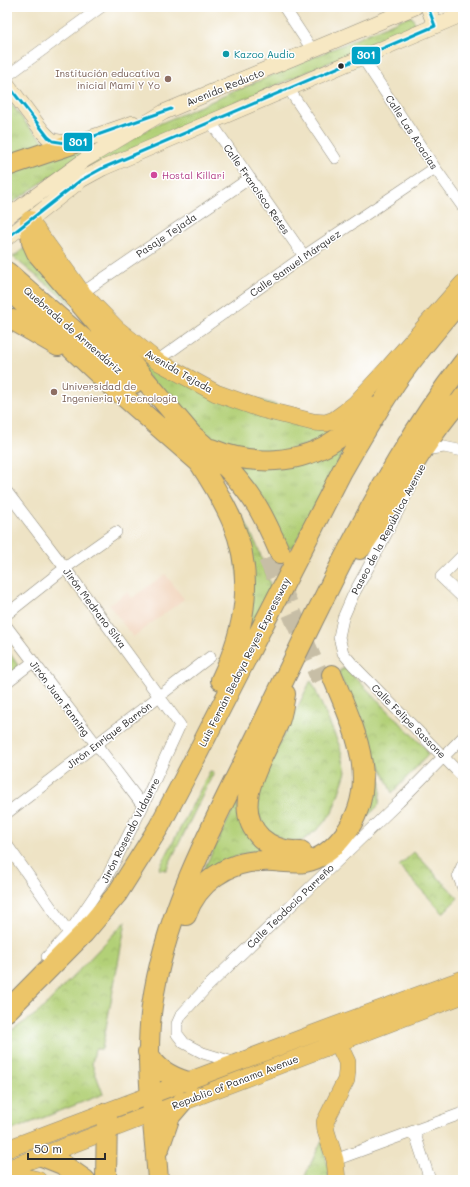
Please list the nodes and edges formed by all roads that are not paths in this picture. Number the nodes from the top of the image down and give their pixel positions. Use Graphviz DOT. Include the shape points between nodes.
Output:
graph roads {
  1 [pos="100,7"];
  2 [pos="284,7"];
  3 [pos="415,7"];
  4 [pos="428,7"];
  5 [pos="463,14"];
  6 [pos="435,26"];
  7 [pos="313,51"];
  8 [pos="362,57"];
  9 [pos="7,76"];
  10 [pos="7,84"];
  11 [pos="288,88"];
  12 [pos="164,112"];
  13 [pos="210,121"];
  14 [pos="72,144"];
  15 [pos="335,158"];
  16 [pos="7,166"];
  17 [pos="435,168"];
  18 [pos="250,178"];
  19 [pos="463,207"];
  20 [pos="7,217"];
  21 [pos="30,221"];
  22 [pos="10,236"];
  23 [pos="304,256"];
  24 [pos="9,283"];
  25 [pos="463,283"];
  26 [pos="82,293"];
  27 [pos="463,298"];
  28 [pos="7,319"];
  29 [pos="57,345"];
  30 [pos="157,361"];
  31 [pos="463,363"];
  32 [pos="104,379"];
  33 [pos="397,381"];
  34 [pos="459,400"];
  35 [pos="434,447"];
  36 [pos="199,448"];
  37 [pos="463,451"];
  38 [pos="7,492"];
  39 [pos="116,532"];
  40 [pos="463,555"];
  41 [pos="274,556"];
  42 [pos="65,568"];
  43 [pos="328,590"];
  44 [pos="463,598"];
  45 [pos="7,614"];
  46 [pos="7,628"];
  47 [pos="210,657"];
  48 [pos="33,662"];
  49 [pos="354,666"];
  50 [pos="287,671"];
  51 [pos="7,682"];
  52 [pos="160,696"];
  53 [pos="180,725"];
  54 [pos="463,737"];
  55 [pos="96,745"];
  56 [pos="444,757"];
  57 [pos="463,776"];
  58 [pos="143,806"];
  59 [pos="7,813"];
  60 [pos="7,845"];
  61 [pos="463,864"];
  62 [pos="463,888"];
  63 [pos="117,894"];
  64 [pos="69,933"];
  65 [pos="463,979"];
  66 [pos="463,995"];
  67 [pos="7,1002"];
  68 [pos="152,1006"];
  69 [pos="7,1011"];
  70 [pos="318,1033"];
  71 [pos="337,1042"];
  72 [pos="148,1052"];
  73 [pos="236,1064"];
  74 [pos="188,1082"];
  75 [pos="182,1102"];
  76 [pos="152,1104"];
  77 [pos="463,1113"];
  78 [pos="106,1122"];
  79 [pos="414,1131"];
  80 [pos="7,1150"];
  81 [pos="42,1156"];
  82 [pos="156,1158"];
  83 [pos="335,1160"];
  84 [pos="7,1169"];
  85 [pos="7,1173"];
  86 [pos="38,1180"];
  87 [pos="85,1180"];
  88 [pos="106,1180"];
  89 [pos="158,1180"];
  90 [pos="337,1180"];
  91 [pos="430,1180"];
  1 -- 9 [label="street"];
  2 -- 7 [label="street"];
  3 -- 7 [label="main road, Avenida Reducto"];
  4 -- 6 [label="main road"];
  5 -- 6 [label="main road"];
  6 -- 8 [label="main road"];
  7 -- 12 [label="main road, Avenida Reducto"];
  8 -- 11 [label="main road"];
  8 -- 17 [label="street, Calle Las Acacias"];
  10 -- 14 [label="main road" via="48,138"];
  11 -- 13 [label="main road"];
  11 -- 15 [label="street"];
  12 -- 14 [label="main road"];
  12 -- 20 [label="main road, Avenida Reducto" via="86,159"];
  13 -- 18 [label="street, Calle Francisco Retes"];
  13 -- 21 [label="main road" via="94,172"];
  14 -- 16 [label="highway"];
  17 -- 19 [label="street, Calle Las Acacias"];
  17 -- 23 [label="street, Calle Samuel Márquez"];
  18 -- 23 [label="street, Calle Francisco Retes"];
  18 -- 26 [label="street, Pasaje Tejada"];
  21 -- 22 [label="main road"];
  21 -- 26 [label="main road, Avenida Tejada"];
  21 -- 36 [label="highway" via="32,242 37,253"];
  23 -- 30 [label="street, Calle Samuel Márquez"];
  24 -- 29 [label="highway" via="8,299 19,313"];
  24 -- 32 [label="highway, Quebrada de Armendáriz"];
  24 -- 36 [label="highway, Quebrada de Armendáriz" via="123,374"];
  25 -- 30 [label="main road, Avenida Tejada" via="355,404 326,423 261,409 216,393"];
  26 -- 30 [label="main road, Avenida Tejada" via="117,329"];
  27 -- 33 [label="highway, Luis Fernán Bedoya Reyes Expressway"];
  28 -- 29 [label="highway"];
  29 -- 32 [label="highway"];
  31 -- 43 [label="highway" via="433,403 394,464"];
  32 -- 36 [label="highway, Quebrada de Armendáriz"];
  33 -- 36 [label="highway" via="338,439 304,456 273,461 250,460"];
  33 -- 63 [label="highway, Luis Fernán Bedoya Reyes Expressway" via="342,471 159,826"];
  34 -- 35 [label="street, Paseo de la República Avenue"];
  34 -- 35 [label="highway" via="440,423"];
  35 -- 37 [label="street"];
  35 -- 43 [label="highway"];
  35 -- 49 [label="street, Paseo de la República Avenue" via="343,618 339,637 343,653"];
  36 -- 41 [label="highway" via="220,460 246,490 264,519"];
  36 -- 63 [label="highway" via="235,528 241,551 245,585 239,636 229,663"];
  38 -- 42 [label="street, Jirón Medrano Silva"];
  39 -- 42 [label="street"];
  40 -- 44 [label="street" via="441,577"];
  42 -- 45 [label="street"];
  42 -- 52 [label="street, Jirón Medrano Silva"];
  43 -- 50 [label="highway"];
  46 -- 48 [label="street, Jirón Juan Fanning"];
  47 -- 52 [label="street, Jirón Enrique Barrón"];
  48 -- 51 [label="street"];
  48 -- 55 [label="street, Jirón Juan Fanning"];
  49 -- 56 [label="street, Calle Felipe Sassone"];
  50 -- 68 [label="highway" via="187,880 172,920"];
  50 -- 68 [label="highway" via="283,706 278,723 254,774 249,792 247,809 252,824 258,835 268,844 287,851 300,851 311,848 326,838 343,815 349,796 351,776 348,753 327,678 356,735 362,762 362,789 352,822 334,846 317,858 298,862 244,863 222,872 203,886 189,906 172,958"];
  52 -- 53 [label="street, Jirón Medrano Silva"];
  52 -- 55 [label="street, Jirón Enrique Barrón"];
  53 -- 58 [label="street, Jirón Rosendo Vidaurre"];
  54 -- 56 [label="street, Calle Teodocio Parreño"];
  55 -- 58 [label="street, Jirón Juan Fanning"];
  55 -- 59 [label="street, Jirón Enrique Barrón"];
  56 -- 57 [label="street, Calle Felipe Sassone"];
  56 -- 73 [label="street, Calle Teodocio Parreño" via="181,1015 177,1024 177,1034 184,1043 203,1053"];
  58 -- 64 [label="street, Jirón Rosendo Vidaurre" via="107,877"];
  60 -- 64 [label="street"];
  61 -- 62 [label="street" via="458,875"];
  63 -- 69 [label="highway, Luis Fernán Bedoya Reyes Expressway" via="84,934"];
  64 -- 67 [label="street, Jirón Rosendo Vidaurre"];
  65 -- 70 [label="main road, Republic of Panama Avenue"];
  66 -- 71 [label="main road, Republic of Panama Avenue"];
  68 -- 72 [label="highway"];
  70 -- 71 [label="main road"];
  70 -- 73 [label="main road, Republic of Panama Avenue"];
  71 -- 75 [label="main road, Republic of Panama Avenue"];
  71 -- 83 [label="main road" via="347,1062 347,1071 346,1080 326,1122 326,1131"];
  72 -- 74 [label="highway" via="163,1071"];
  72 -- 76 [label="highway"];
  73 -- 74 [label="main road, Republic of Panama Avenue"];
  74 -- 76 [label="main road, Republic of Panama Avenue"];
  75 -- 76 [label="main road, Republic of Panama Avenue"];
  75 -- 82 [label="highway" via="170,1116"];
  76 -- 78 [label="main road, Republic of Panama Avenue"];
  76 -- 82 [label="highway"];
  77 -- 79 [label="street"];
  78 -- 80 [label="main road, Republic of Panama Avenue"];
  78 -- 81 [label="main road, Republic of Panama Avenue"];
  78 -- 88 [label="highway"];
  79 -- 83 [label="street"];
  79 -- 91 [label="street"];
  81 -- 84 [label="main road, Republic of Panama Avenue"];
  81 -- 87 [label="highway" via="62,1164"];
  82 -- 89 [label="highway"];
  83 -- 90 [label="main road"];
  85 -- 86 [label="main road"];
}
